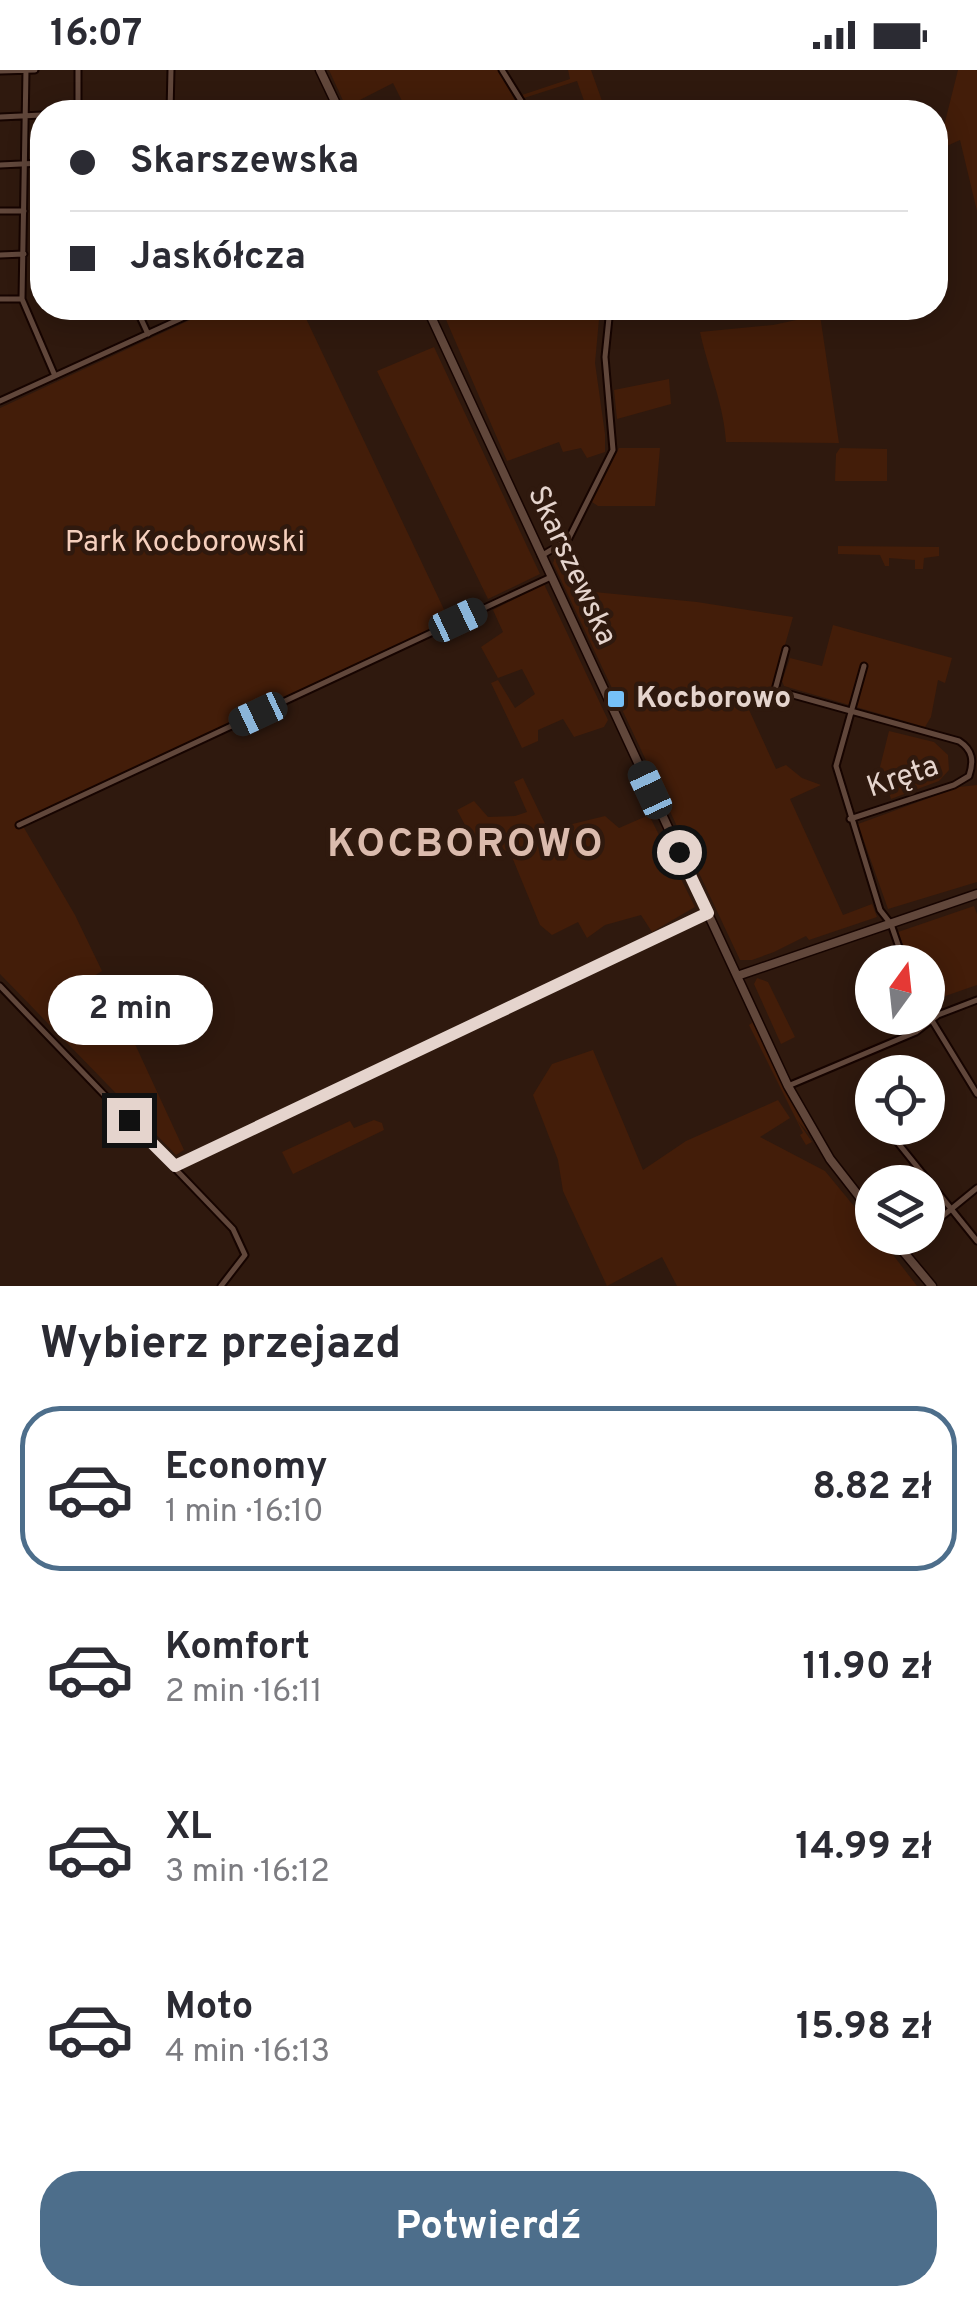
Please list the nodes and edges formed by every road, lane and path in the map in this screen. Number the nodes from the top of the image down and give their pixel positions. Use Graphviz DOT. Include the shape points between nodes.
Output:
graph roads {
  1 [pos="26,70"];
  2 [pos="35,70"];
  3 [pos="78,70"];
  4 [pos="171,70"];
  5 [pos="320,70"];
  6 [pos="502,70"];
  7 [pos="0,71"];
  8 [pos="78,100"];
  9 [pos="170,100"];
  10 [pos="334,100"];
  11 [pos="521,100"];
  12 [pos="0,116"];
  13 [pos="26,116"];
  14 [pos="30,116"];
  15 [pos="25,164"];
  16 [pos="30,164"];
  17 [pos="0,165"];
  18 [pos="0,211"];
  19 [pos="24,211"];
  20 [pos="24,254"];
  21 [pos="0,255"];
  22 [pos="0,299"];
  23 [pos="22,299"];
  24 [pos="30,318"];
  25 [pos="31,320"];
  26 [pos="142,320"];
  27 [pos="175,320"];
  28 [pos="433,320"];
  29 [pos="609,320"];
  30 [pos="148,334"];
  31 [pos="55,376"];
  32 [pos="0,401"];
  33 [pos="541,556"];
  34 [pos="551,576"];
  35 [pos="786,648"];
  36 [pos="864,666"];
  37 [pos="850,711"];
  38 [pos="973,777"];
  39 [pos="850,819"];
  40 [pos="19,825"];
  41 [pos="977,894"];
  42 [pos="708,913"];
  43 [pos="890,924"];
  44 [pos="898,945"];
  45 [pos="737,976"];
  46 [pos="0,986"];
  47 [pos="977,1000"];
  48 [pos="945,1011"];
  49 [pos="909,1035"];
  50 [pos="940,1035"];
  51 [pos="788,1086"];
  52 [pos="977,1094"];
  53 [pos="900,1145"];
  54 [pos="175,1166"];
  55 [pos="977,1188"];
  56 [pos="855,1191"];
  57 [pos="952,1208"];
  58 [pos="945,1214"];
  59 [pos="977,1240"];
  60 [pos="907,1255"];
  61 [pos="221,1286"];
  62 [pos="932,1286"];
  1 -- 2 [label="street"];
  1 -- 7 [label="street"];
  1 -- 13 [label="street"];
  3 -- 8 [label="street"];
  4 -- 9 [label="street"];
  5 -- 10 [label="main road"];
  6 -- 11 [label="street"];
  12 -- 13 [label="street"];
  13 -- 14 [label="street"];
  13 -- 15 [label="street"];
  15 -- 16 [label="street"];
  15 -- 17 [label="street"];
  15 -- 19 [label="street"];
  18 -- 19 [label="street"];
  19 -- 20 [label="street"];
  20 -- 21 [label="street"];
  20 -- 23 [label="street"];
  22 -- 23 [label="street"];
  23 -- 24 [label="street"];
  25 -- 31 [label="street"];
  26 -- 30 [label="street"];
  27 -- 30 [label="street"];
  28 -- 33 [label="main road, Skarszewska"];
  29 -- 33 [label="street" via="605,357 614,443 568,540"];
  30 -- 31 [label="street"];
  31 -- 32 [label="street"];
  33 -- 34 [label="main road, Skarszewska"];
  34 -- 40 [label="street"];
  34 -- 42 [label="main road, Skarszewska"];
  35 -- 37 [label="street, Kręta" via="775,690"];
  36 -- 37 [label="street, Kręta"];
  37 -- 38 [label="street, Kręta" via="959,741 972,756"];
  37 -- 39 [label="street, Kręta" via="836,766"];
  38 -- 39 [label="street, Kręta"];
  39 -- 43 [label="street, Kręta"];
  41 -- 43 [label="main road"];
  42 -- 45 [label="main road, Skarszewska"];
  42 -- 54 [label="street"];
  43 -- 44 [label="street, Kręta"];
  43 -- 45 [label="main road"];
  45 -- 51 [label="main road, Skarszewska"];
  46 -- 54 [label="street"];
  47 -- 48 [label="street"];
  49 -- 51 [label="street"];
  50 -- 52 [label="street"];
  51 -- 56 [label="main road, Skarszewska"];
  53 -- 57 [label="street"];
  54 -- 61 [label="street" via="244,1248 244,1258"];
  55 -- 57 [label="street"];
  57 -- 58 [label="street"];
  57 -- 59 [label="street"];
  60 -- 62 [label="main road"];
}
